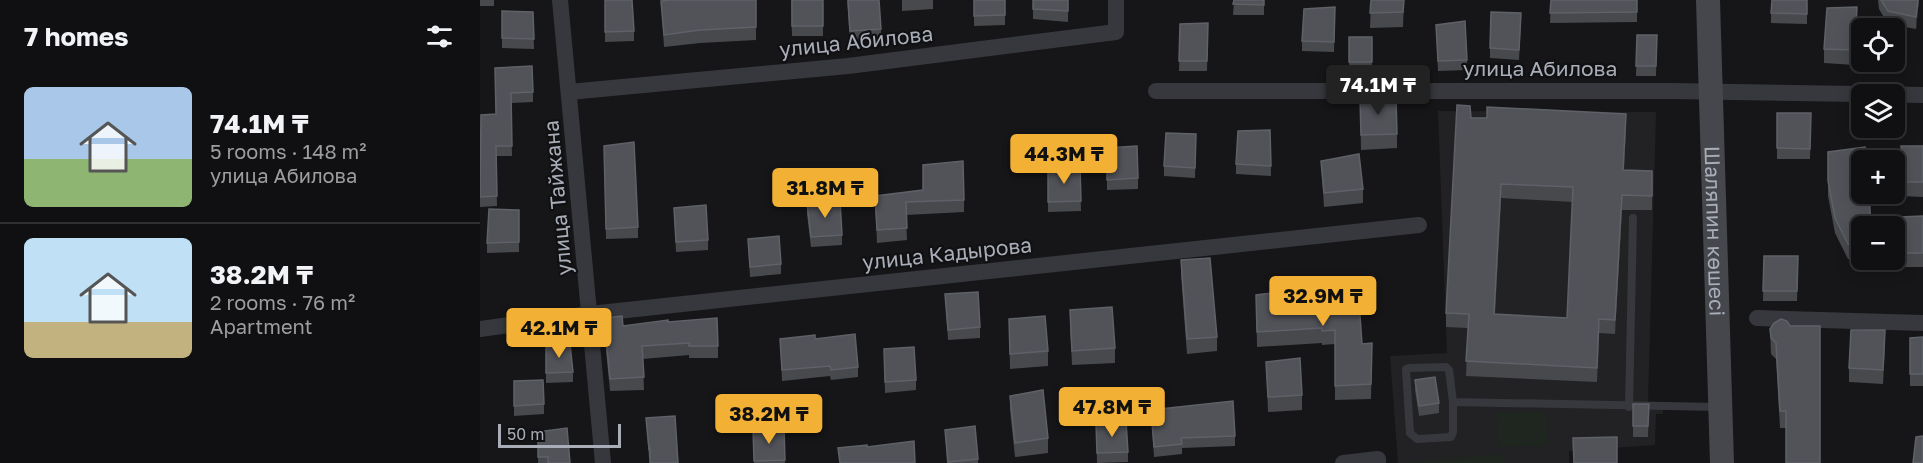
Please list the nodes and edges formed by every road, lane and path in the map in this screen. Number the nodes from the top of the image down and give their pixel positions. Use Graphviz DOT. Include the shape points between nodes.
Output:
graph roads {
  1 [pos="560,0"];
  2 [pos="1116,0"];
  3 [pos="1708,0"];
  4 [pos="1156,91"];
  5 [pos="569,92"];
  6 [pos="1710,92"];
  7 [pos="1923,95"];
  8 [pos="1633,218"];
  9 [pos="1419,225"];
  10 [pos="590,314"];
  11 [pos="1757,318"];
  12 [pos="1923,323"];
  13 [pos="480,329"];
  14 [pos="1453,402"];
  15 [pos="1629,407"];
  16 [pos="1721,408"];
  17 [pos="603,463"];
  18 [pos="1343,463"];
  19 [pos="1378,463"];
  20 [pos="1722,463"];
  1 -- 5 [label="street, улица Тайжана"];
  2 -- 5 [label="street, улица Абилова" via="1116,32 848,66"];
  3 -- 6 [label="main road, Шаляпин көшесі"];
  4 -- 6 [label="street, улица Абилова"];
  5 -- 10 [label="street, улица Тайжана"];
  6 -- 7 [label="street, улица Абилова"];
  6 -- 16 [label="main road, Шаляпин көшесі"];
  8 -- 15 [label="lane"];
  9 -- 10 [label="street, улица Кадырова"];
  10 -- 13 [label="street, улица Кадырова"];
  10 -- 17 [label="street, улица Тайжана"];
  11 -- 12 [label="street"];
  14 -- 14 [label="lane" via="1446,367 1406,369 1413,437 1451,437"];
  14 -- 15 [label="lane"];
  15 -- 16 [label="lane"];
  16 -- 20 [label="main road, Шаляпин көшесі"];
  18 -- 19 [label="street" via="1378,459"];
}
